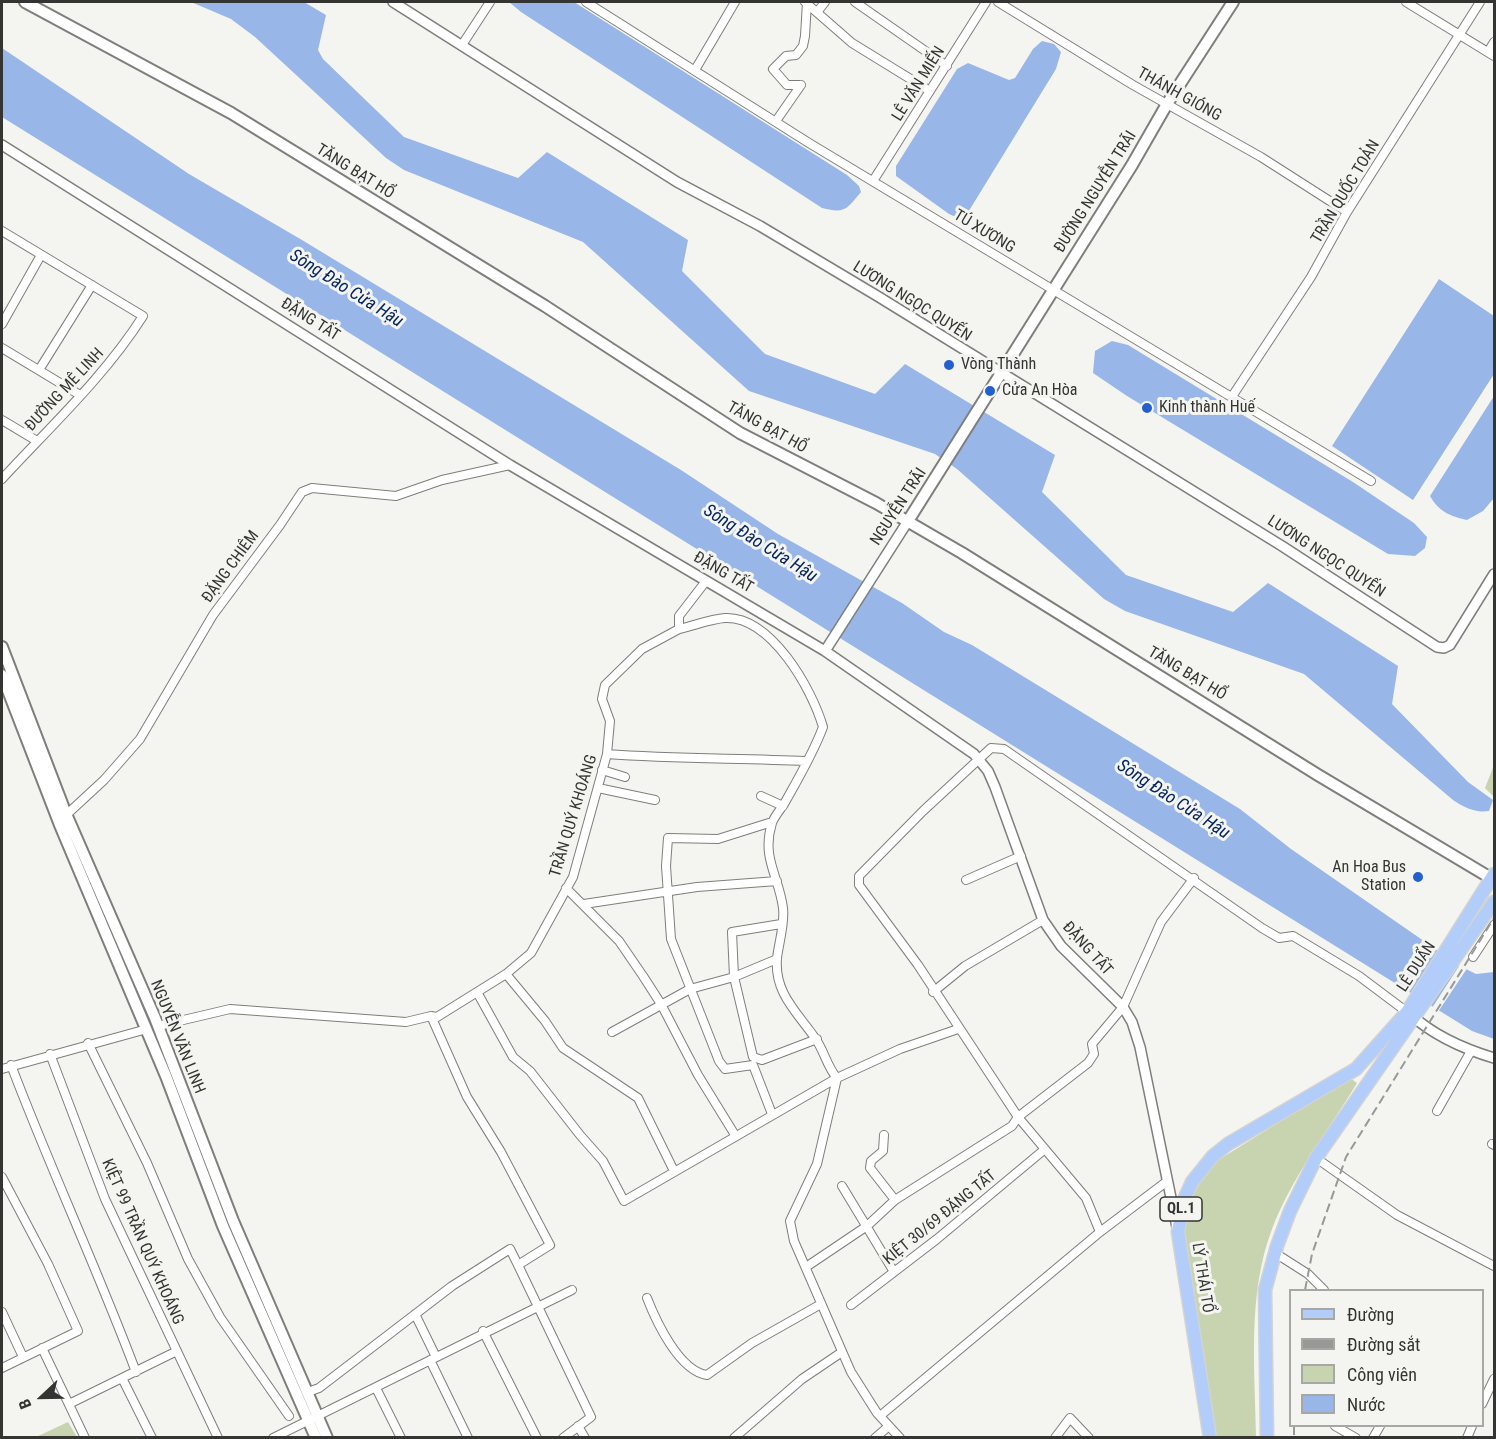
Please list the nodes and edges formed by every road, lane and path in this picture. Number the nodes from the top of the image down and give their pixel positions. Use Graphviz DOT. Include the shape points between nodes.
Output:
graph roads {
  1 [pos="25,2"];
  2 [pos="393,2"];
  3 [pos="490,2"];
  4 [pos="586,2"];
  5 [pos="735,2"];
  6 [pos="806,2"];
  7 [pos="825,2"];
  8 [pos="855,2"];
  9 [pos="986,2"];
  10 [pos="998,2"];
  11 [pos="1233,2"];
  12 [pos="1406,2"];
  13 [pos="1480,2"];
  14 [pos="818,11"];
  15 [pos="1460,35"];
  16 [pos="1494,42"];
  17 [pos="462,45"];
  18 [pos="1491,54"];
  19 [pos="947,66"];
  20 [pos="695,70"];
  21 [pos="930,91"];
  22 [pos="1167,104"];
  23 [pos="776,121"];
  24 [pos="2,145"];
  25 [pos="873,181"];
  26 [pos="1347,212"];
  27 [pos="2,231"];
  28 [pos="41,255"];
  29 [pos="92,285"];
  30 [pos="1053,290"];
  31 [pos="2,324"];
  32 [pos="2,348"];
  33 [pos="39,370"];
  34 [pos="1000,374"];
  35 [pos="80,394"];
  36 [pos="1233,395"];
  37 [pos="979,409"];
  38 [pos="2,420"];
  39 [pos="37,441"];
  40 [pos="510,465"];
  41 [pos="2,479"];
  42 [pos="1371,481"];
  43 [pos="908,521"];
  44 [pos="1494,574"];
  45 [pos="705,580"];
  46 [pos="679,629"];
  47 [pos="2,647"];
  48 [pos="825,651"];
  49 [pos="2,675"];
  50 [pos="608,754"];
  51 [pos="979,760"];
  52 [pos="806,761"];
  53 [pos="602,770"];
  54 [pos="625,777"];
  55 [pos="598,788"];
  56 [pos="761,796"];
  57 [pos="655,800"];
  58 [pos="783,806"];
  59 [pos="66,814"];
  60 [pos="772,822"];
  61 [pos="59,827"];
  62 [pos="1021,856"];
  63 [pos="1194,878"];
  64 [pos="1493,878"];
  65 [pos="966,880"];
  66 [pos="777,881"];
  67 [pos="566,888"];
  68 [pos="668,892"];
  69 [pos="1494,902"];
  70 [pos="584,904"];
  71 [pos="1043,920"];
  72 [pos="781,924"];
  73 [pos="1494,925"];
  74 [pos="1455,950"];
  75 [pos="1473,957"];
  76 [pos="777,959"];
  77 [pos="506,974"];
  78 [pos="734,977"];
  79 [pos="690,989"];
  80 [pos="477,992"];
  81 [pos="933,992"];
  82 [pos="661,1004"];
  83 [pos="1123,1007"];
  84 [pos="1413,1013"];
  85 [pos="431,1016"];
  86 [pos="152,1028"];
  87 [pos="958,1029"];
  88 [pos="612,1032"];
  89 [pos="817,1039"];
  90 [pos="88,1043"];
  91 [pos="1471,1051"];
  92 [pos="50,1054"];
  93 [pos="1494,1058"];
  94 [pos="753,1061"];
  95 [pos="11,1065"];
  96 [pos="2,1069"];
  97 [pos="1356,1069"];
  98 [pos="837,1078"];
  99 [pos="1368,1081"];
  100 [pos="1437,1111"];
  101 [pos="772,1114"];
  102 [pos="1018,1117"];
  103 [pos="735,1135"];
  104 [pos="884,1136"];
  105 [pos="1046,1149"];
  106 [pos="1316,1158"];
  107 [pos="674,1171"];
  108 [pos="2,1177"];
  109 [pos="1166,1182"];
  110 [pos="842,1186"];
  111 [pos="895,1200"];
  112 [pos="228,1224"];
  113 [pos="867,1226"];
  114 [pos="1100,1232"];
  115 [pos="1178,1232"];
  116 [pos="1275,1253"];
  117 [pos="518,1265"];
  118 [pos="1494,1266"];
  119 [pos="806,1267"];
  120 [pos="894,1272"];
  121 [pos="1323,1289"];
  122 [pos="572,1290"];
  123 [pos="647,1298"];
  124 [pos="822,1304"];
  125 [pos="537,1305"];
  126 [pos="851,1305"];
  127 [pos="2,1312"];
  128 [pos="415,1314"];
  129 [pos="483,1331"];
  130 [pos="42,1348"];
  131 [pos="177,1351"];
  132 [pos="842,1352"];
  133 [pos="23,1357"];
  134 [pos="433,1358"];
  135 [pos="2,1368"];
  136 [pos="136,1372"];
  137 [pos="122,1378"];
  138 [pos="1494,1379"];
  139 [pos="376,1388"];
  140 [pos="308,1392"];
  141 [pos="1484,1398"];
  142 [pos="69,1404"];
  143 [pos="289,1416"];
  144 [pos="880,1416"];
  145 [pos="313,1417"];
  146 [pos="578,1426"];
  147 [pos="889,1426"];
  148 [pos="1338,1427"];
  149 [pos="85,1437"];
  150 [pos="152,1437"];
  151 [pos="218,1437"];
  152 [pos="273,1437"];
  153 [pos="316,1437"];
  154 [pos="327,1437"];
  155 [pos="401,1437"];
  156 [pos="468,1437"];
  157 [pos="537,1437"];
  158 [pos="563,1437"];
  159 [pos="585,1437"];
  160 [pos="734,1437"];
  161 [pos="875,1437"];
  162 [pos="900,1437"];
  163 [pos="1055,1437"];
  164 [pos="1089,1437"];
  165 [pos="1210,1437"];
  166 [pos="1267,1437"];
  167 [pos="1356,1437"];
  1 -- 43 [label="main road, TĂNG BẠT HỔ" via="231,113 545,306 740,433"];
  2 -- 17 [label="street, LƯƠNG NGỌC QUYẾN"];
  3 -- 17 [label="street"];
  4 -- 20 [label="street, TÚ XƯƠNG"];
  5 -- 20 [label="street"];
  6 -- 14 [label="street"];
  6 -- 23 [label="street" via="803,46 773,69 787,85 801,85"];
  7 -- 14 [label="street"];
  8 -- 19 [label="street"];
  9 -- 19 [label="street, LÊ VĂN MIẾN"];
  10 -- 22 [label="street, THÁNH GIÓNG"];
  11 -- 22 [label="main road, ĐƯỜNG NGUYỄN TRÃI"];
  12 -- 15 [label="street"];
  13 -- 15 [label="street, TRẦN QUỐC TOẢN"];
  14 -- 21 [label="street" via="852,43"];
  15 -- 18 [label="street"];
  15 -- 26 [label="street, TRẦN QUỐC TOẢN"];
  16 -- 18 [label="street"];
  17 -- 34 [label="street, LƯƠNG NGỌC QUYẾN" via="677,182 760,226"];
  19 -- 21 [label="street, LÊ VĂN MIẾN"];
  20 -- 23 [label="street, TÚ XƯƠNG"];
  21 -- 25 [label="street, LÊ VĂN MIẾN"];
  22 -- 26 [label="street, THÁNH GIÓNG"];
  22 -- 30 [label="main road, ĐƯỜNG NGUYỄN TRÃI"];
  23 -- 25 [label="street, TÚ XƯƠNG"];
  24 -- 40 [label="street, ĐẶNG TẤT"];
  25 -- 30 [label="street, TÚ XƯƠNG"];
  26 -- 36 [label="street, TRẦN QUỐC TOẢN" via="1311,277"];
  27 -- 28 [label="street"];
  28 -- 29 [label="street"];
  28 -- 31 [label="street"];
  29 -- 33 [label="street"];
  29 -- 35 [label="street, ĐƯỜNG MÊ LINH" via="143,316 126,344"];
  30 -- 34 [label="main road, ĐƯỜNG NGUYỄN TRÃI"];
  30 -- 36 [label="street, TÚ XƯƠNG"];
  32 -- 33 [label="street"];
  33 -- 35 [label="street"];
  34 -- 37 [label="main road, ĐƯỜNG NGUYỄN TRÃI"];
  34 -- 44 [label="street, LƯƠNG NGỌC QUYẾN" via="1282,546 1437,647 1450,645"];
  35 -- 39 [label="street, ĐƯỜNG MÊ LINH"];
  36 -- 42 [label="street, TÚ XƯƠNG"];
  37 -- 43 [label="main road, NGUYỄN TRÃI"];
  38 -- 39 [label="street"];
  39 -- 41 [label="street, ĐƯỜNG MÊ LINH"];
  40 -- 45 [label="street, ĐẶNG TẤT"];
  40 -- 59 [label="street, ĐẶNG CHIÊM" via="442,480 396,496 323,488 302,492 213,615 140,739 104,780"];
  43 -- 48 [label="street, NGUYỄN TRÃI"];
  43 -- 64 [label="main road, TĂNG BẠT HỔ" via="1318,775"];
  45 -- 46 [label="street" via="679,616"];
  45 -- 48 [label="street, ĐẶNG TẤT"];
  46 -- 50 [label="street, TRẦN QUÝ KHOÁNG" via="642,649 605,685 602,699 610,721"];
  46 -- 52 [label="street, TRẦN QUÝ KHOÁNG" via="726,618 747,624 773,640 811,696 823,727 814,752"];
  47 -- 59 [label="main road, NGUYỄN VĂN LINH"];
  48 -- 51 [label="street, ĐẶNG TẤT"];
  49 -- 61 [label="main road, NGUYỄN VĂN LINH"];
  50 -- 52 [label="street"];
  50 -- 53 [label="street, TRẦN QUÝ KHOÁNG"];
  51 -- 62 [label="street, ĐẶNG TẤT" via="992,779"];
  51 -- 63 [label="street" via="991,748 1004,749"];
  51 -- 81 [label="street" via="859,876 862,891 918,965"];
  52 -- 58 [label="street, TRẦN QUÝ KHOÁNG"];
  53 -- 54 [label="street"];
  53 -- 55 [label="street, TRẦN QUÝ KHOÁNG"];
  55 -- 57 [label="street"];
  55 -- 67 [label="street, TRẦN QUÝ KHOÁNG" via="573,877"];
  56 -- 58 [label="street"];
  58 -- 60 [label="street, TRẦN QUÝ KHOÁNG"];
  59 -- 61 [label="street, ĐẶNG CHIÊM"];
  59 -- 86 [label="main road, NGUYỄN VĂN LINH"];
  60 -- 66 [label="street" via="768,860"];
  60 -- 68 [label="street" via="718,839 668,838"];
  61 -- 86 [label="main road, NGUYỄN VĂN LINH"];
  62 -- 65 [label="street"];
  62 -- 71 [label="street, ĐẶNG TẤT"];
  63 -- 83 [label="street" via="1161,922"];
  63 -- 84 [label="street" via="1262,928 1279,938 1293,936"];
  64 -- 74 [label="main road, LÊ DUẨN / QL.1"];
  66 -- 68 [label="street"];
  66 -- 72 [label="street" via="783,910"];
  67 -- 70 [label="street"];
  67 -- 77 [label="street, TRẦN QUÝ KHOÁNG" via="531,954"];
  68 -- 70 [label="street"];
  68 -- 79 [label="street" via="671,939"];
  69 -- 74 [label="main road, LÊ DUẨN / QL.1"];
  70 -- 82 [label="street" via="619,941"];
  71 -- 81 [label="street" via="964,966"];
  71 -- 83 [label="street, ĐẶNG TẤT" via="1061,946"];
  72 -- 76 [label="street"];
  72 -- 78 [label="street" via="732,933"];
  73 -- 75 [label="street"];
  74 -- 84 [label="main road, LÊ DUẨN / QL.1"];
  76 -- 78 [label="street"];
  76 -- 89 [label="street" via="785,1000"];
  77 -- 80 [label="street, TRẦN QUÝ KHOÁNG"];
  77 -- 107 [label="street" via="563,1048 638,1098"];
  78 -- 79 [label="street"];
  78 -- 94 [label="street"];
  79 -- 82 [label="street"];
  79 -- 94 [label="street" via="725,1069"];
  80 -- 85 [label="street, TRẦN QUÝ KHOÁNG" via="436,1017"];
  80 -- 107 [label="street" via="513,1057 531,1071 603,1161 624,1201"];
  81 -- 87 [label="street"];
  82 -- 88 [label="street"];
  82 -- 103 [label="street"];
  83 -- 102 [label="street" via="1092,1044 1094,1054 1088,1063"];
  83 -- 109 [label="street, ĐẶNG TẤT" via="1140,1047"];
  84 -- 91 [label="street"];
  84 -- 97 [label="main road, LÊ DUẨN / QL.1"];
  84 -- 99 [label="main road, LÊ DUẨN / QL.1"];
  85 -- 86 [label="street, TRẦN QUÝ KHOÁNG" via="406,1022 230,1009"];
  85 -- 117 [label="street" via="467,1097 550,1245"];
  86 -- 90 [label="street, TRẦN QUÝ KHOÁNG"];
  86 -- 112 [label="main road, NGUYỄN VĂN LINH"];
  87 -- 98 [label="street" via="900,1049"];
  87 -- 102 [label="street"];
  89 -- 94 [label="street"];
  89 -- 98 [label="street"];
  90 -- 92 [label="street, TRẦN QUÝ KHOÁNG"];
  90 -- 143 [label="street" via="147,1163 183,1249 219,1317"];
  91 -- 93 [label="street"];
  91 -- 100 [label="street"];
  92 -- 95 [label="street, TRẦN QUÝ KHOÁNG"];
  92 -- 131 [label="street, KIỆT 99 TRẦN QUÝ KHOÁNG" via="105,1199"];
  94 -- 101 [label="street"];
  95 -- 96 [label="street, TRẦN QUÝ KHOÁNG"];
  95 -- 136 [label="street"];
  97 -- 99 [label="main road"];
  97 -- 115 [label="main road, LÝ THÁI TỔ / QL.1" via="1228,1143 1213,1156 1200,1168 1187,1192"];
  98 -- 101 [label="street"];
  98 -- 119 [label="street" via="817,1164 790,1221 792,1236"];
  99 -- 106 [label="main road, QL.1"];
  101 -- 103 [label="street"];
  102 -- 105 [label="street"];
  102 -- 111 [label="street" via="1012,1126"];
  103 -- 107 [label="street"];
  104 -- 111 [label="street" via="884,1149 871,1161 870,1168"];
  105 -- 114 [label="street" via="1086,1198"];
  105 -- 120 [label="street, KIỆT 30/69 ĐẶNG TẤT"];
  106 -- 116 [label="main road, QL.1"];
  106 -- 118 [label="street" via="1397,1215"];
  108 -- 130 [label="street" via="78,1331"];
  109 -- 114 [label="street"];
  109 -- 115 [label="street, ĐẶNG TẤT"];
  110 -- 113 [label="street"];
  111 -- 113 [label="street"];
  112 -- 140 [label="main road, NGUYỄN VĂN LINH"];
  112 -- 145 [label="main road, NGUYỄN VĂN LINH"];
  113 -- 119 [label="street"];
  113 -- 120 [label="street"];
  114 -- 144 [label="street"];
  115 -- 165 [label="main road, LÝ THÁI TỔ / QL.1"];
  116 -- 121 [label="street"];
  116 -- 166 [label="main road, QL.1" via="1265,1290"];
  117 -- 125 [label="street"];
  117 -- 128 [label="street" via="510,1249"];
  119 -- 124 [label="street"];
  120 -- 126 [label="street, KIỆT 30/69 ĐẶNG TẤT"];
  122 -- 125 [label="street"];
  123 -- 124 [label="street" via="667,1342 699,1373 707,1375 752,1343"];
  124 -- 132 [label="street"];
  125 -- 129 [label="street"];
  125 -- 146 [label="street" via="591,1417"];
  127 -- 133 [label="street"];
  128 -- 134 [label="street"];
  128 -- 140 [label="street" via="319,1388"];
  129 -- 134 [label="street"];
  129 -- 157 [label="street"];
  130 -- 133 [label="street"];
  130 -- 142 [label="street"];
  131 -- 136 [label="street"];
  131 -- 151 [label="street, KIỆT 99 TRẦN QUÝ KHOÁNG"];
  132 -- 144 [label="street" via="850,1372"];
  132 -- 160 [label="street" via="802,1379"];
  133 -- 135 [label="street"];
  134 -- 139 [label="street"];
  134 -- 156 [label="street"];
  136 -- 137 [label="street"];
  137 -- 142 [label="street"];
  137 -- 150 [label="street"];
  138 -- 141 [label="street"];
  139 -- 145 [label="street"];
  139 -- 155 [label="street"];
  140 -- 145 [label="main road, NGUYỄN VĂN LINH"];
  142 -- 149 [label="street"];
  144 -- 147 [label="street"];
  145 -- 152 [label="street"];
  145 -- 153 [label="main road, NGUYỄN VĂN LINH"];
  145 -- 154 [label="main road, NGUYỄN VĂN LINH"];
  146 -- 158 [label="street"];
  146 -- 159 [label="street"];
  147 -- 161 [label="street"];
  147 -- 162 [label="street"];
  148 -- 167 [label="street"];
  163 -- 164 [label="street" via="1070,1418"];
}
